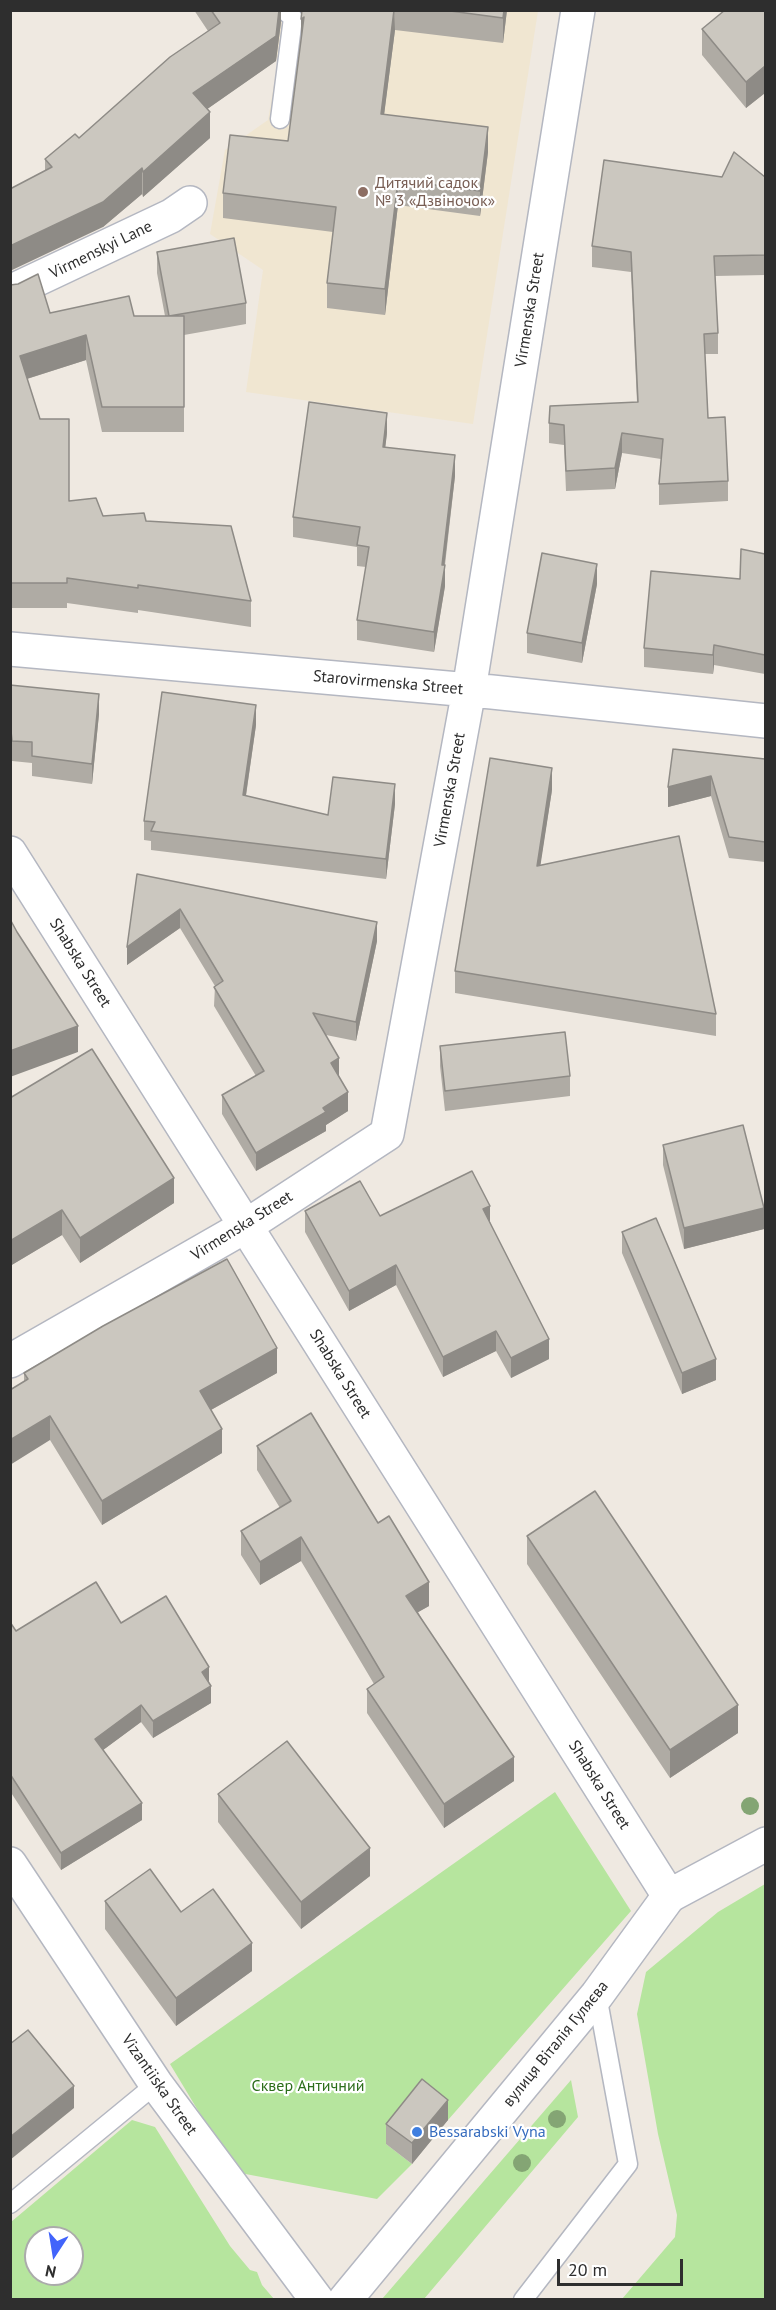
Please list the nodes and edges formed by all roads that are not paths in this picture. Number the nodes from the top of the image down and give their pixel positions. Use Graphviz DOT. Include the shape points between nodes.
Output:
graph roads {
  1 [pos="284,10"];
  2 [pos="578,10"];
  3 [pos="280,119"];
  4 [pos="190,203"];
  5 [pos="10,292"];
  6 [pos="10,649"];
  7 [pos="468,690"];
  8 [pos="765,721"];
  9 [pos="10,852"];
  10 [pos="246,1226"];
  11 [pos="10,1361"];
  12 [pos="765,1844"];
  13 [pos="10,1864"];
  14 [pos="669,1896"];
  15 [pos="597,1995"];
  16 [pos="156,2084"];
  17 [pos="10,2204"];
  18 [pos="317,2300"];
  19 [pos="345,2300"];
  20 [pos="523,2300"];
  1 -- 3 [label="lane" via="293,18"];
  2 -- 7 [label="street, Virmenska Street"];
  4 -- 5 [label="street, Virmenskyi Lane" via="171,216"];
  6 -- 7 [label="street, Starovirmenska Street"];
  7 -- 8 [label="street, Starovirmenska Street"];
  7 -- 10 [label="street, Virmenska Street" via="387,1134"];
  9 -- 10 [label="street, Shabska Street"];
  10 -- 11 [label="street, Virmenska Street"];
  10 -- 14 [label="street, Shabska Street"];
  12 -- 14 [label="street, вулиця Віталія Гуляєва"];
  13 -- 16 [label="street, Vizantiiska Street"];
  14 -- 15 [label="street, вулиця Віталія Гуляєва"];
  15 -- 19 [label="street, вулиця Віталія Гуляєва"];
  15 -- 20 [label="lane" via="628,2164"];
  16 -- 17 [label="lane"];
  16 -- 18 [label="street, Vizantiiska Street"];
}
